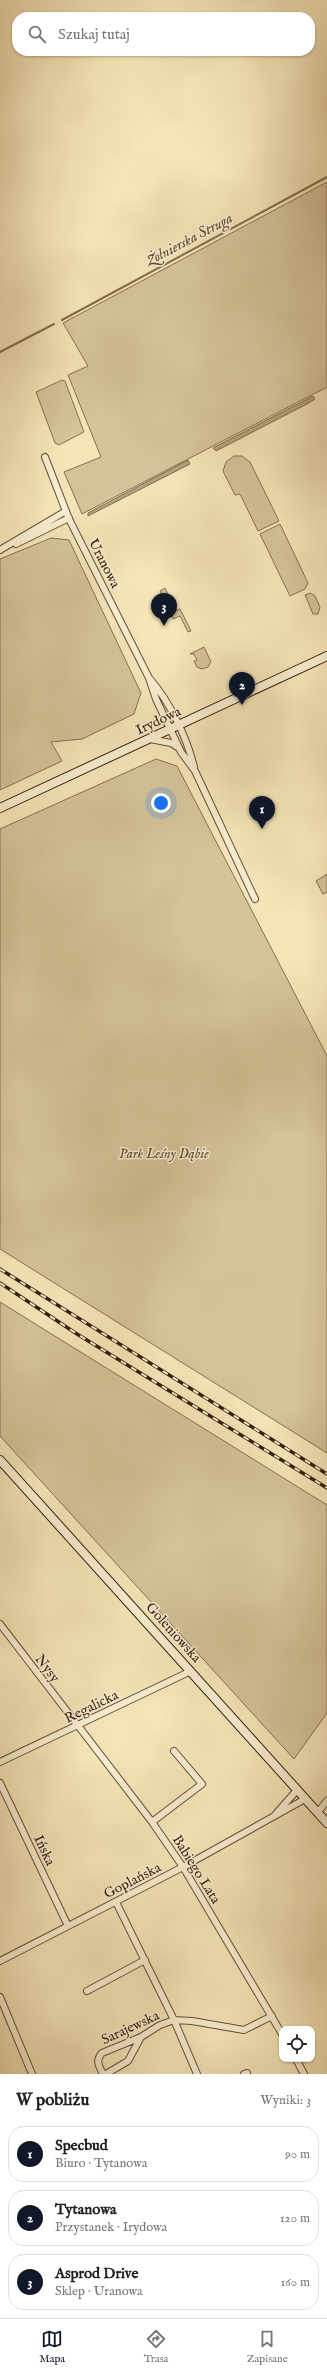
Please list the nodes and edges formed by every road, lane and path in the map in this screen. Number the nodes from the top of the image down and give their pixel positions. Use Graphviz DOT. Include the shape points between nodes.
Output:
graph roads {
  1 [pos="45,457"];
  2 [pos="66,511"];
  3 [pos="69,518"];
  4 [pos="0,550"];
  5 [pos="327,656"];
  6 [pos="174,727"];
  7 [pos="149,739"];
  8 [pos="181,752"];
  9 [pos="195,771"];
  10 [pos="0,808"];
  11 [pos="255,899"];
  12 [pos="0,1460"];
  13 [pos="0,1624"];
  14 [pos="191,1671"];
  15 [pos="78,1726"];
  16 [pos="174,1751"];
  17 [pos="0,1762"];
  18 [pos="0,1783"];
  19 [pos="297,1790"];
  20 [pos="305,1799"];
  21 [pos="327,1801"];
  22 [pos="317,1813"];
  23 [pos="273,1817"];
  24 [pos="152,1822"];
  25 [pos="327,1823"];
  26 [pos="183,1867"];
  27 [pos="116,1902"];
  28 [pos="68,1926"];
  29 [pos="145,1960"];
  30 [pos="0,1961"];
  31 [pos="87,1991"];
  32 [pos="0,1997"];
  33 [pos="272,2016"];
  34 [pos="174,2020"];
  35 [pos="279,2029"];
  36 [pos="141,2037"];
  37 [pos="298,2062"];
  38 [pos="32,2074"];
  39 [pos="105,2074"];
  40 [pos="197,2074"];
  41 [pos="304,2074"];
  1 -- 2 [label="street, Uranowa"];
  2 -- 3 [label="street, Uranowa"];
  2 -- 4 [label="street"];
  3 -- 4 [label="street"];
  3 -- 6 [label="street, Uranowa" via="149,678 157,687"];
  5 -- 6 [label="street, Irydowa"];
  6 -- 7 [label="street, Irydowa"];
  6 -- 8 [label="street"];
  6 -- 9 [label="street" via="190,753"];
  7 -- 8 [label="street" via="171,743"];
  7 -- 10 [label="street, Irydowa"];
  8 -- 9 [label="street"];
  9 -- 11 [label="street"];
  12 -- 14 [label="street, Goleniowska"];
  13 -- 15 [label="street, Nysy"];
  14 -- 15 [label="street, Regalicka"];
  14 -- 19 [label="street, Goleniowska"];
  15 -- 17 [label="street, Regalicka"];
  15 -- 24 [label="street, Babiego Lata"];
  16 -- 24 [label="street" via="202,1784"];
  18 -- 28 [label="street, Ińska"];
  19 -- 20 [label="street, Goleniowska"];
  19 -- 23 [label="street, Goplańska"];
  20 -- 22 [label="street, Goleniowska"];
  20 -- 23 [label="street, Goplańska"];
  21 -- 22 [label="street"];
  22 -- 25 [label="street, Goleniowska"];
  23 -- 26 [label="street, Goplańska"];
  24 -- 26 [label="street, Babiego Lata"];
  26 -- 27 [label="street, Goplańska"];
  26 -- 33 [label="street, Babiego Lata"];
  27 -- 28 [label="street, Goplańska"];
  27 -- 29 [label="street"];
  28 -- 30 [label="street, Goplańska"];
  29 -- 31 [label="street"];
  29 -- 34 [label="street"];
  32 -- 38 [label="street"];
  33 -- 34 [label="street, Sarajewska" via="244,2030"];
  33 -- 35 [label="street, Babiego Lata"];
  34 -- 36 [label="street, Sarajewska"];
  34 -- 40 [label="street, Sarajewska"];
  36 -- 39 [label="street" via="128,2061"];
  36 -- 39 [label="street, Sarajewska" via="102,2053 98,2058 98,2064"];
  37 -- 41 [label="street"];
}
